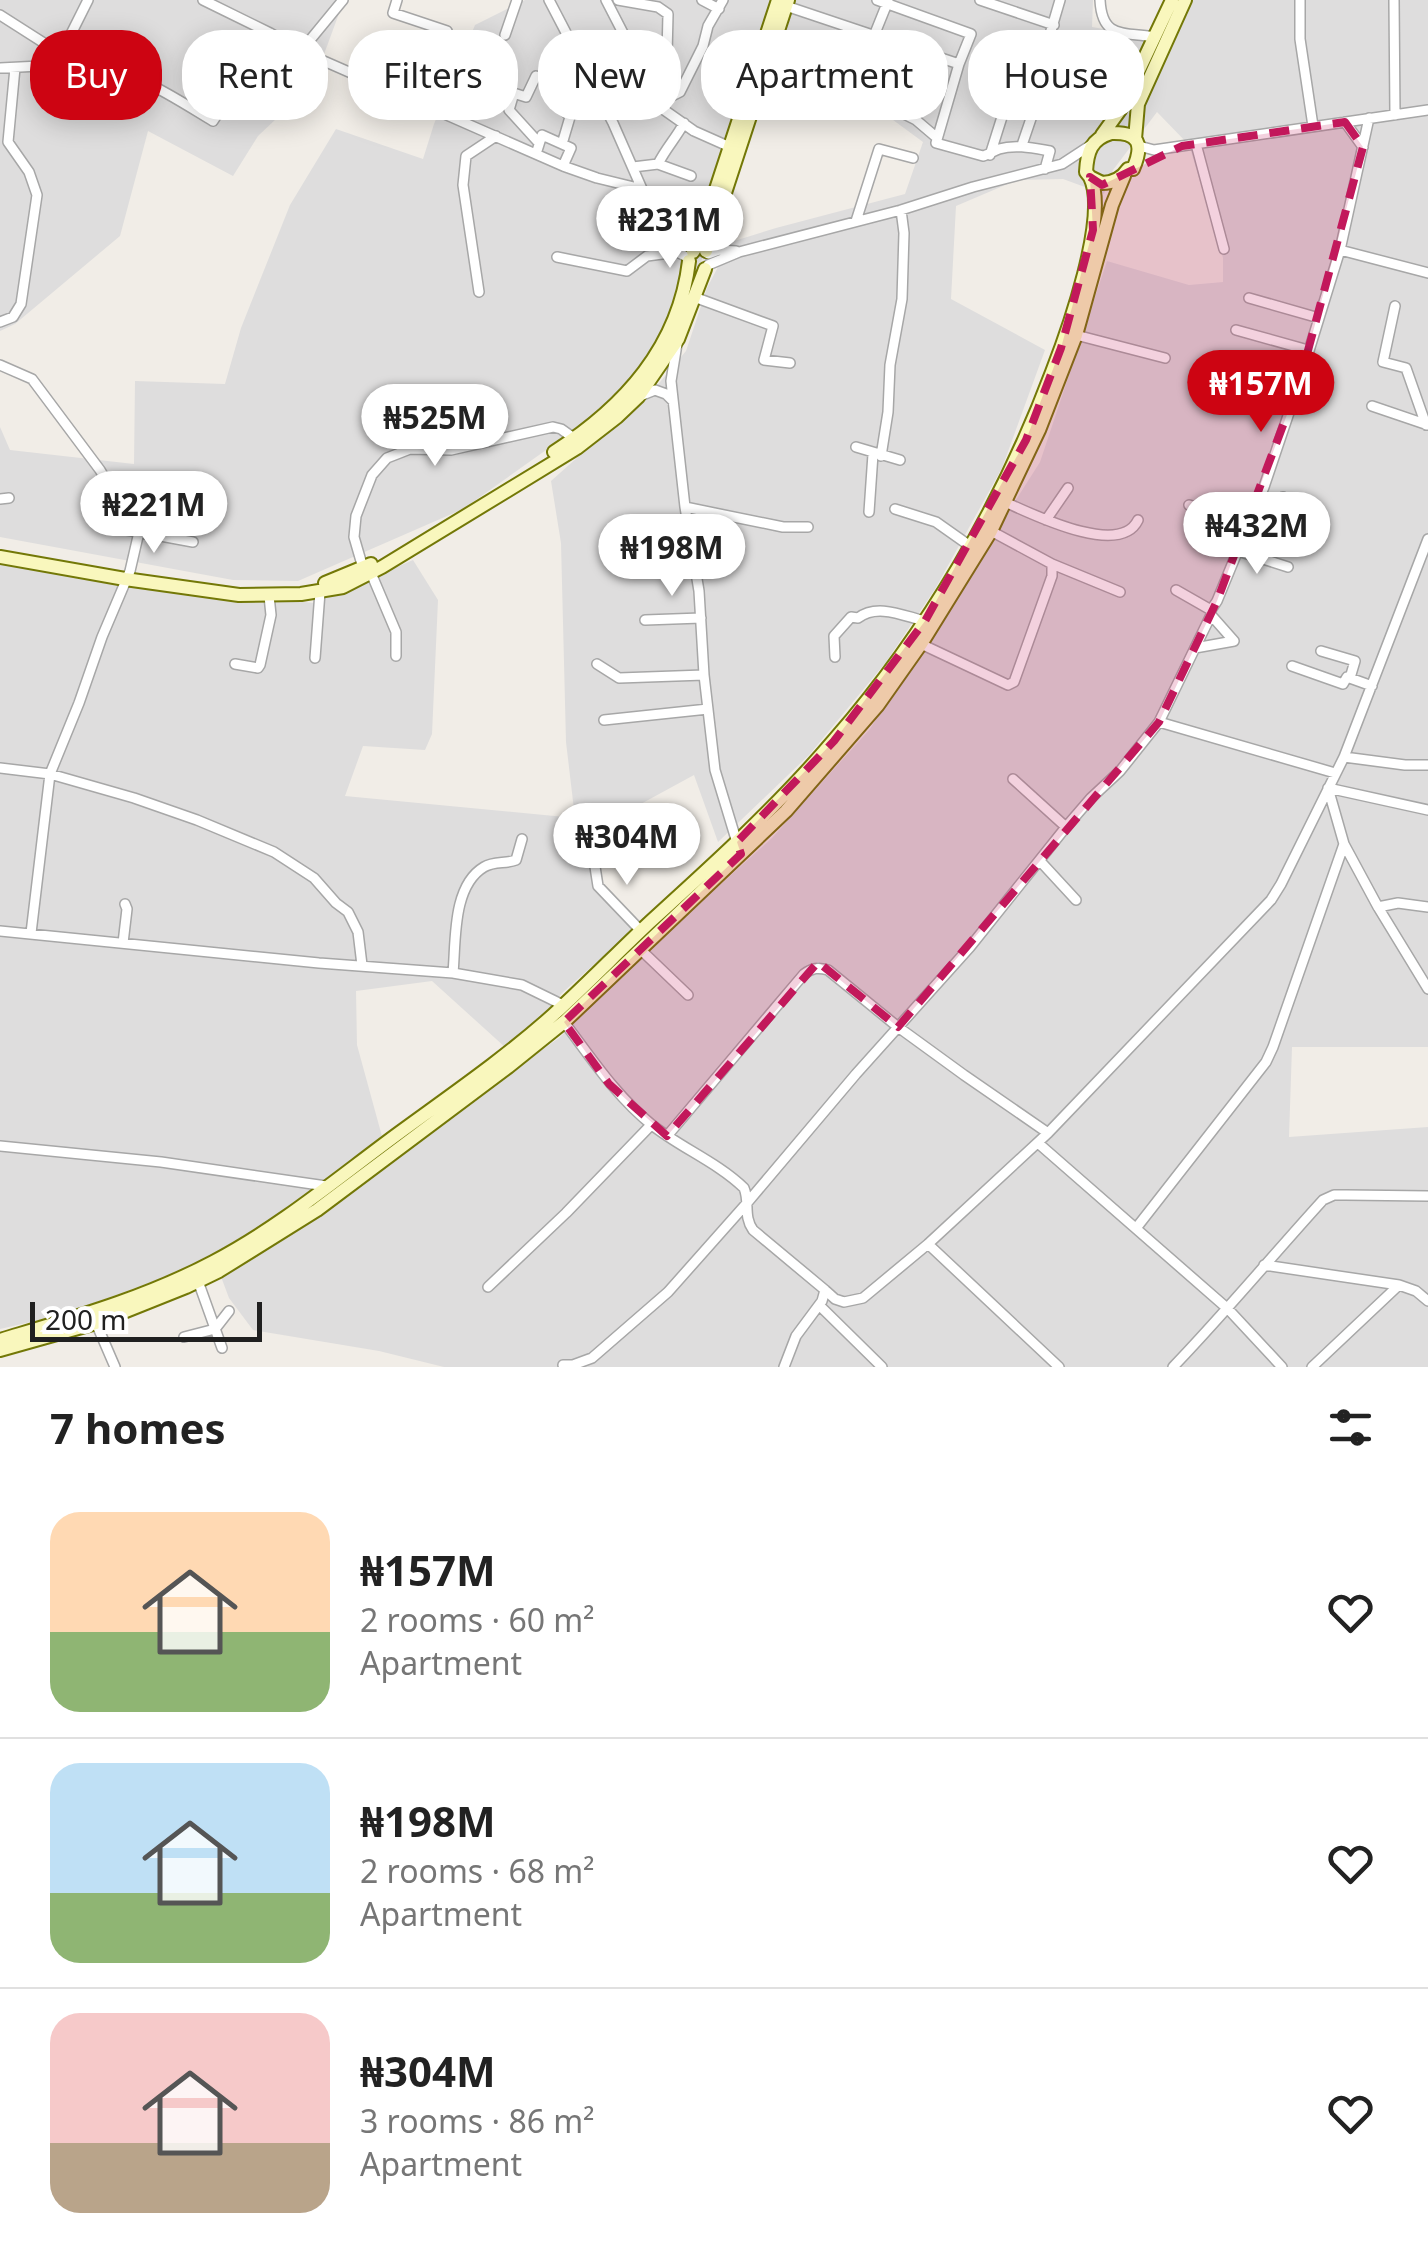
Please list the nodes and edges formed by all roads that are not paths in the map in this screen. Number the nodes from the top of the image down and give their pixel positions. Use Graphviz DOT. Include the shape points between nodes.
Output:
graph roads {
  1 [pos="88,0"];
  2 [pos="203,0"];
  3 [pos="344,0"];
  4 [pos="396,0"];
  5 [pos="517,0"];
  6 [pos="550,0"];
  7 [pos="606,0"];
  8 [pos="618,0"];
  9 [pos="702,0"];
  10 [pos="980,0"];
  11 [pos="1060,0"];
  12 [pos="1100,0"];
  13 [pos="1172,0"];
  14 [pos="1186,0"];
  15 [pos="1300,0"];
  16 [pos="1394,0"];
  17 [pos="884,1"];
  18 [pos="784,2"];
  19 [pos="721,4"];
  20 [pos="0,15"];
  21 [pos="1054,24"];
  22 [pos="76,30"];
  23 [pos="264,30"];
  24 [pos="319,30"];
  25 [pos="444,30"];
  26 [pos="508,30"];
  27 [pos="565,30"];
  28 [pos="621,30"];
  29 [pos="668,30"];
  30 [pos="778,30"];
  31 [pos="859,30"];
  32 [pos="877,30"];
  33 [pos="1052,30"];
  34 [pos="30,34"];
  35 [pos="1155,37"];
  36 [pos="948,60"];
  37 [pos="328,63"];
  38 [pos="959,64"];
  39 [pos="30,65"];
  40 [pos="0,68"];
  41 [pos="16,68"];
  42 [pos="681,90"];
  43 [pos="518,94"];
  44 [pos="1428,110"];
  45 [pos="1395,115"];
  46 [pos="1369,118"];
  47 [pos="518,120"];
  48 [pos="611,120"];
  49 [pos="681,120"];
  50 [pos="747,120"];
  51 [pos="916,120"];
  52 [pos="1001,120"];
  53 [pos="1030,120"];
  54 [pos="684,122"];
  55 [pos="1345,122"];
  56 [pos="1313,126"];
  57 [pos="496,136"];
  58 [pos="936,137"];
  59 [pos="1097,140"];
  60 [pos="539,142"];
  61 [pos="1137,142"];
  62 [pos="562,144"];
  63 [pos="1196,144"];
  64 [pos="1022,146"];
  65 [pos="1182,146"];
  66 [pos="730,147"];
  67 [pos="1363,147"];
  68 [pos="536,154"];
  69 [pos="990,155"];
  70 [pos="913,158"];
  71 [pos="658,164"];
  72 [pos="564,166"];
  73 [pos="633,166"];
  74 [pos="1046,169"];
  75 [pos="1128,172"];
  76 [pos="1088,174"];
  77 [pos="691,176"];
  78 [pos="642,188"];
  79 [pos="901,210"];
  80 [pos="856,222"];
  81 [pos="1224,249"];
  82 [pos="1340,250"];
  83 [pos="557,257"];
  84 [pos="697,258"];
  85 [pos="1428,273"];
  86 [pos="479,292"];
  87 [pos="694,297"];
  88 [pos="1249,298"];
  89 [pos="1395,306"];
  90 [pos="1318,318"];
  91 [pos="0,322"];
  92 [pos="1236,330"];
  93 [pos="1076,335"];
  94 [pos="678,339"];
  95 [pos="1308,350"];
  96 [pos="1165,358"];
  97 [pos="790,363"];
  98 [pos="0,365"];
  99 [pos="1258,371"];
  100 [pos="1300,380"];
  101 [pos="638,397"];
  102 [pos="673,402"];
  103 [pos="1372,406"];
  104 [pos="1427,425"];
  105 [pos="575,438"];
  106 [pos="856,447"];
  107 [pos="877,455"];
  108 [pos="900,460"];
  109 [pos="1068,488"];
  110 [pos="1283,497"];
  111 [pos="1005,502"];
  112 [pos="1189,505"];
  113 [pos="685,507"];
  114 [pos="895,509"];
  115 [pos="1254,510"];
  116 [pos="1278,511"];
  117 [pos="869,512"];
  118 [pos="1297,518"];
  119 [pos="1046,520"];
  120 [pos="1138,520"];
  121 [pos="1248,525"];
  122 [pos="808,527"];
  123 [pos="991,531"];
  124 [pos="139,532"];
  125 [pos="1428,539"];
  126 [pos="193,542"];
  127 [pos="970,546"];
  128 [pos="0,549"];
  129 [pos="1238,551"];
  130 [pos="1425,558"];
  131 [pos="0,559"];
  132 [pos="1052,564"];
  133 [pos="1288,567"];
  134 [pos="367,571"];
  135 [pos="128,575"];
  136 [pos="1176,590"];
  137 [pos="320,592"];
  138 [pos="1120,592"];
  139 [pos="269,596"];
  140 [pos="1211,612"];
  141 [pos="701,618"];
  142 [pos="645,620"];
  143 [pos="926,621"];
  144 [pos="922,644"];
  145 [pos="1195,648"];
  146 [pos="1321,651"];
  147 [pos="396,656"];
  148 [pos="835,657"];
  149 [pos="315,658"];
  150 [pos="234,664"];
  151 [pos="597,664"];
  152 [pos="1292,666"];
  153 [pos="704,676"];
  154 [pos="1350,678"];
  155 [pos="1372,686"];
  156 [pos="708,709"];
  157 [pos="604,720"];
  158 [pos="1160,722"];
  159 [pos="1344,757"];
  160 [pos="1428,766"];
  161 [pos="0,768"];
  162 [pos="50,774"];
  163 [pos="1335,774"];
  164 [pos="1013,779"];
  165 [pos="1328,788"];
  166 [pos="1428,810"];
  167 [pos="1066,827"];
  168 [pos="522,839"];
  169 [pos="1344,844"];
  170 [pos="739,848"];
  171 [pos="594,854"];
  172 [pos="1040,861"];
  173 [pos="1076,900"];
  174 [pos="125,904"];
  175 [pos="1378,907"];
  176 [pos="1428,908"];
  177 [pos="0,930"];
  178 [pos="641,931"];
  179 [pos="30,934"];
  180 [pos="123,942"];
  181 [pos="641,950"];
  182 [pos="362,965"];
  183 [pos="453,974"];
  184 [pos="1428,989"];
  185 [pos="688,995"];
  186 [pos="563,1005"];
  187 [pos="564,1022"];
  188 [pos="898,1026"];
  189 [pos="652,1124"];
  190 [pos="1048,1132"];
  191 [pos="667,1136"];
  192 [pos="1038,1143"];
  193 [pos="0,1146"];
  194 [pos="326,1186"];
  195 [pos="1428,1196"];
  196 [pos="748,1203"];
  197 [pos="1137,1227"];
  198 [pos="928,1244"];
  199 [pos="1264,1265"];
  200 [pos="198,1281"];
  201 [pos="1400,1285"];
  202 [pos="488,1287"];
  203 [pos="825,1290"];
  204 [pos="1428,1301"];
  205 [pos="819,1305"];
  206 [pos="1228,1309"];
  207 [pos="229,1311"];
  208 [pos="96,1323"];
  209 [pos="215,1329"];
  210 [pos="184,1337"];
  211 [pos="0,1340"];
  212 [pos="222,1348"];
  213 [pos="0,1350"];
  214 [pos="562,1365"];
  215 [pos="115,1367"];
  216 [pos="784,1367"];
  217 [pos="882,1367"];
  218 [pos="1059,1367"];
  219 [pos="1173,1367"];
  220 [pos="1282,1367"];
  221 [pos="1312,1367"];
  1 -- 22 [label="street"];
  2 -- 23 [label="street"];
  3 -- 24 [label="street"];
  4 -- 25 [label="street" via="393,13"];
  5 -- 26 [label="street"];
  6 -- 27 [label="street"];
  7 -- 28 [label="street"];
  8 -- 29 [label="street" via="658,7 668,14"];
  9 -- 19 [label="street"];
  10 -- 21 [label="street"];
  11 -- 21 [label="street"];
  12 -- 35 [label="street" via="1110,30"];
  13 -- 35 [label="main road"];
  14 -- 61 [label="main road" via="1138,104"];
  15 -- 56 [label="street"];
  16 -- 45 [label="street"];
  17 -- 32 [label="street"];
  17 -- 38 [label="street" via="971,34"];
  18 -- 30 [label="main road"];
  18 -- 31 [label="street"];
  18 -- 66 [label="main road"];
  19 -- 42 [label="street"];
  20 -- 34 [label="street"];
  21 -- 33 [label="street"];
  35 -- 59 [label="main road" via="1120,110"];
  36 -- 38 [label="street"];
  37 -- 57 [label="street"];
  38 -- 58 [label="street"];
  39 -- 41 [label="street"];
  40 -- 41 [label="street"];
  41 -- 91 [label="street" via="8,142 37,195 21,304"];
  43 -- 62 [label="street" via="526,97 536,76 565,93 561,107 570,117"];
  44 -- 45 [label="street"];
  45 -- 46 [label="street"];
  46 -- 55 [label="street"];
  46 -- 67 [label="street"];
  47 -- 60 [label="street"];
  48 -- 73 [label="street"];
  49 -- 54 [label="street"];
  50 -- 84 [label="main road"];
  51 -- 58 [label="street"];
  52 -- 69 [label="street"];
  53 -- 64 [label="street"];
  54 -- 66 [label="street"];
  54 -- 71 [label="street"];
  55 -- 56 [label="street"];
  55 -- 67 [label="street"];
  56 -- 63 [label="street"];
  57 -- 68 [label="street"];
  57 -- 86 [label="street" via="466,156 463,185"];
  58 -- 69 [label="street" via="936,143"];
  59 -- 61 [label="main road" via="1120,132"];
  59 -- 74 [label="street"];
  59 -- 76 [label="main road"];
  60 -- 62 [label="street" via="542,135"];
  60 -- 68 [label="street"];
  61 -- 65 [label="street" via="1154,150"];
  61 -- 75 [label="main road"];
  62 -- 72 [label="street" via="571,148"];
  63 -- 65 [label="street"];
  63 -- 81 [label="street"];
  64 -- 69 [label="street"];
  64 -- 74 [label="street" via="1050,152"];
  65 -- 75 [label="street"];
  66 -- 84 [label="main road"];
  67 -- 82 [label="street"];
  68 -- 72 [label="street"];
  70 -- 80 [label="street" via="879,149"];
  71 -- 73 [label="street"];
  71 -- 77 [label="street"];
  72 -- 78 [label="street"];
  73 -- 78 [label="street"];
  74 -- 76 [label="street"];
  74 -- 79 [label="street"];
  75 -- 76 [label="main road" via="1107,183"];
  75 -- 93 [label="main road" via="1112,205"];
  76 -- 127 [label="main road" via="1096,190 1093,230 1062,348 1026,440"];
  78 -- 84 [label="street"];
  79 -- 80 [label="street"];
  79 -- 107 [label="street" via="902,299"];
  80 -- 84 [label="street"];
  82 -- 85 [label="street"];
  82 -- 90 [label="street"];
  83 -- 84 [label="street" via="627,271 647,256"];
  84 -- 87 [label="main road"];
  84 -- 105 [label="main road" via="667,338 626,395"];
  87 -- 94 [label="main road"];
  87 -- 97 [label="street" via="773,326 764,360"];
  88 -- 90 [label="street"];
  89 -- 104 [label="street" via="1383,362 1406,368"];
  90 -- 95 [label="street"];
  92 -- 95 [label="street"];
  93 -- 96 [label="street"];
  93 -- 111 [label="main road"];
  94 -- 101 [label="main road"];
  94 -- 102 [label="street"];
  95 -- 100 [label="street"];
  98 -- 124 [label="street" via="32,379 100,470 116,505 114,528"];
  99 -- 100 [label="street"];
  100 -- 115 [label="street"];
  101 -- 102 [label="street" via="655,390"];
  101 -- 134 [label="main road" via="577,448"];
  102 -- 113 [label="street"];
  103 -- 104 [label="street"];
  105 -- 134 [label="main road"];
  105 -- 134 [label="street" via="552,427 387,458 372,475 356,516 354,537"];
  106 -- 107 [label="street"];
  107 -- 108 [label="street"];
  107 -- 117 [label="street"];
  109 -- 119 [label="street"];
  110 -- 116 [label="street"];
  111 -- 119 [label="street"];
  111 -- 123 [label="main road"];
  112 -- 121 [label="street"];
  113 -- 122 [label="street"];
  113 -- 141 [label="street"];
  114 -- 127 [label="street" via="936,522"];
  115 -- 116 [label="street"];
  115 -- 121 [label="street"];
  116 -- 118 [label="street"];
  119 -- 120 [label="street" via="1108,535 1133,530"];
  121 -- 129 [label="street"];
  123 -- 132 [label="street"];
  123 -- 144 [label="main road"];
  124 -- 126 [label="street"];
  124 -- 135 [label="street"];
  125 -- 130 [label="street"];
  127 -- 143 [label="main road"];
  128 -- 135 [label="main road"];
  129 -- 133 [label="street"];
  129 -- 140 [label="street"];
  130 -- 155 [label="street"];
  131 -- 135 [label="main road"];
  132 -- 138 [label="street"];
  132 -- 144 [label="street" via="1014,682 1008,685"];
  134 -- 135 [label="main road" via="285,587"];
  134 -- 137 [label="main road"];
  134 -- 147 [label="street" via="396,632"];
  135 -- 139 [label="main road"];
  135 -- 162 [label="street"];
  136 -- 140 [label="street"];
  137 -- 139 [label="main road"];
  137 -- 149 [label="street"];
  139 -- 150 [label="street" via="260,665"];
  140 -- 145 [label="street"];
  140 -- 145 [label="street" via="1234,641"];
  141 -- 142 [label="street"];
  141 -- 153 [label="street"];
  143 -- 148 [label="street" via="873,610 851,618 834,636"];
  143 -- 170 [label="main road" via="834,741"];
  144 -- 170 [label="main road" via="786,811"];
  145 -- 158 [label="street"];
  146 -- 154 [label="street" via="1355,661"];
  151 -- 153 [label="street" via="619,678"];
  152 -- 154 [label="street" via="1343,684"];
  153 -- 156 [label="street"];
  154 -- 155 [label="street"];
  155 -- 159 [label="street"];
  156 -- 157 [label="street"];
  156 -- 170 [label="street" via="715,770"];
  158 -- 163 [label="street"];
  158 -- 167 [label="street"];
  159 -- 160 [label="street"];
  159 -- 163 [label="street"];
  161 -- 162 [label="street"];
  162 -- 179 [label="street"];
  162 -- 182 [label="street" via="197,820 296,865 348,912"];
  163 -- 165 [label="street"];
  164 -- 167 [label="street"];
  165 -- 166 [label="street"];
  165 -- 169 [label="street"];
  165 -- 190 [label="street" via="1271,900"];
  167 -- 172 [label="street"];
  168 -- 183 [label="street" via="516,860 482,868 461,899"];
  169 -- 175 [label="street"];
  169 -- 197 [label="street" via="1266,1062"];
  170 -- 178 [label="main road"];
  170 -- 181 [label="main road"];
  171 -- 178 [label="street" via="598,886"];
  172 -- 173 [label="street"];
  172 -- 188 [label="street"];
  174 -- 180 [label="street"];
  175 -- 176 [label="street"];
  175 -- 184 [label="street"];
  177 -- 179 [label="street"];
  178 -- 186 [label="main road"];
  179 -- 180 [label="street"];
  180 -- 182 [label="street"];
  181 -- 185 [label="street"];
  181 -- 187 [label="main road"];
  182 -- 183 [label="street"];
  183 -- 186 [label="street" via="522,985"];
  186 -- 194 [label="main road"];
  187 -- 189 [label="street" via="609,1084"];
  187 -- 200 [label="main road" via="317,1210"];
  188 -- 190 [label="street"];
  188 -- 191 [label="street" via="828,970 809,970"];
  188 -- 196 [label="street"];
  189 -- 191 [label="street"];
  189 -- 202 [label="street"];
  190 -- 192 [label="street"];
  191 -- 196 [label="street" via="736,1180"];
  192 -- 197 [label="street"];
  192 -- 198 [label="street"];
  193 -- 194 [label="street"];
  194 -- 211 [label="main road" via="246,1243 182,1277"];
  195 -- 199 [label="street" via="1334,1195"];
  196 -- 203 [label="street" via="753,1230"];
  196 -- 214 [label="street" via="643,1314 592,1358"];
  197 -- 206 [label="street"];
  198 -- 203 [label="street" via="863,1298 844,1302"];
  198 -- 218 [label="street"];
  199 -- 201 [label="street"];
  199 -- 206 [label="street"];
  200 -- 208 [label="main road"];
  200 -- 209 [label="street"];
  201 -- 204 [label="street"];
  201 -- 221 [label="street"];
  203 -- 205 [label="street"];
  205 -- 216 [label="street"];
  205 -- 217 [label="street"];
  206 -- 219 [label="street"];
  206 -- 220 [label="street"];
  207 -- 209 [label="street"];
  208 -- 213 [label="main road"];
  208 -- 215 [label="street"];
  209 -- 210 [label="street"];
  209 -- 212 [label="street"];
}
